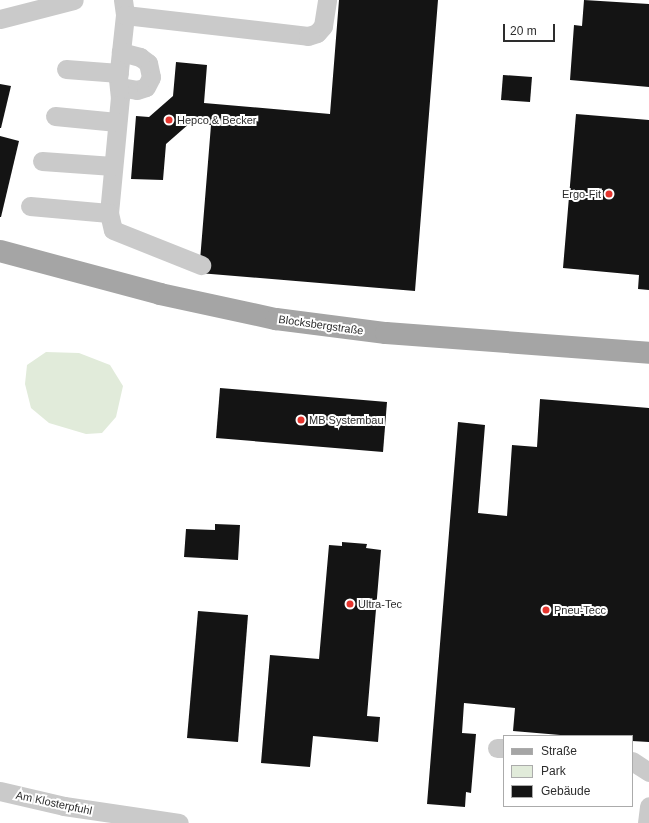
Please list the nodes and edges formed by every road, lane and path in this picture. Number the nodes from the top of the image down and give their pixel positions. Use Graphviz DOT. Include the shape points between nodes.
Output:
graph roads {
  1 [pos="74,0"];
  2 [pos="327,0"];
  3 [pos="124,7"];
  4 [pos="0,18"];
  5 [pos="121,52"];
  6 [pos="66,69"];
  7 [pos="119,80"];
  8 [pos="55,116"];
  9 [pos="117,122"];
  10 [pos="42,161"];
  11 [pos="113,166"];
  12 [pos="30,206"];
  13 [pos="109,212"];
  14 [pos="0,251"];
  15 [pos="201,265"];
  16 [pos="649,353"];
  17 [pos="633,763"];
  18 [pos="649,772"];
  19 [pos="0,791"];
  20 [pos="649,806"];
  21 [pos="103,818"];
  22 [pos="179,823"];
  23 [pos="647,823"];
  1 -- 4 [label="street"];
  2 -- 3 [label="street" via="324,26 317,33 308,36"];
  3 -- 5 [label="street"];
  5 -- 7 [label="street"];
  5 -- 7 [label="street" via="140,57 148,63 151,76 146,87 137,90"];
  6 -- 7 [label="street"];
  7 -- 9 [label="street"];
  8 -- 9 [label="street"];
  9 -- 11 [label="street"];
  10 -- 11 [label="street"];
  11 -- 13 [label="street"];
  12 -- 13 [label="street"];
  13 -- 15 [label="street" via="113,230"];
  14 -- 16 [label="main road, Blocksbergstraße" via="160,294 276,319 386,333"];
  17 -- 18 [label="street"];
  19 -- 21 [label="street, Am Klosterpfuhl"];
  20 -- 23 [label="street"];
  21 -- 22 [label="street, Am Klosterpfuhl"];
}
